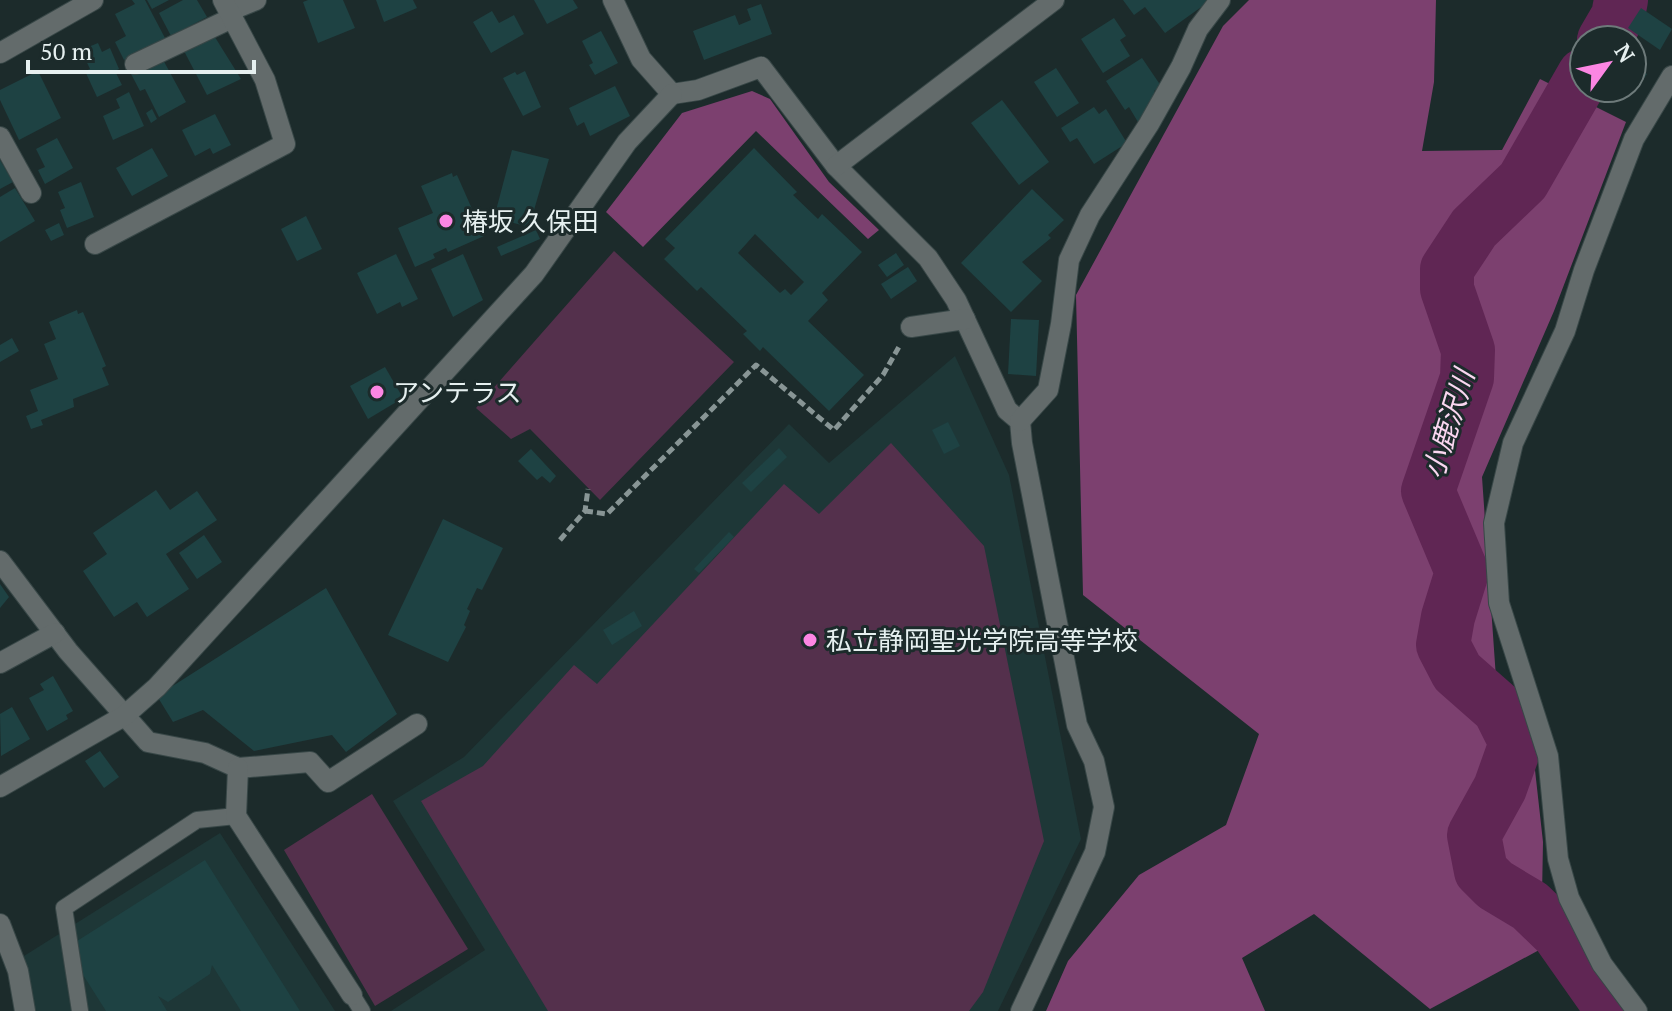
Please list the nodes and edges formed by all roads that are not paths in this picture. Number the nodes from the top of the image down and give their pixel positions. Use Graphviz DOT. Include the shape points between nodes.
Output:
graph roads {
  1 [pos="93,0"];
  2 [pos="256,0"];
  3 [pos="613,0"];
  4 [pos="1054,0"];
  5 [pos="1220,0"];
  6 [pos="228,9"];
  7 [pos="0,53"];
  8 [pos="135,64"];
  9 [pos="1672,76"];
  10 [pos="672,94"];
  11 [pos="0,137"];
  12 [pos="836,166"];
  13 [pos="31,193"];
  14 [pos="95,244"];
  15 [pos="965,319"];
  16 [pos="911,327"];
  17 [pos="1020,421"];
  18 [pos="0,561"];
  19 [pos="55,633"];
  20 [pos="0,663"];
  21 [pos="124,716"];
  22 [pos="417,724"];
  23 [pos="238,768"];
  24 [pos="0,787"];
  25 [pos="236,816"];
  26 [pos="0,924"];
  27 [pos="357,1003"];
  28 [pos="25,1011"];
  29 [pos="80,1011"];
  30 [pos="1021,1011"];
  31 [pos="1637,1011"];
  1 -- 7 [label="street"];
  2 -- 6 [label="street"];
  3 -- 10 [label="street" via="641,59"];
  4 -- 12 [label="street"];
  5 -- 17 [label="street" via="1090,215 1069,260 1048,390"];
  6 -- 8 [label="street"];
  6 -- 14 [label="street" via="265,80 285,144"];
  9 -- 31 [label="street" via="1634,139 1565,331 1513,443 1494,523 1499,603 1548,756 1558,859 1569,898 1602,964"];
  10 -- 12 [label="street" via="761,67"];
  10 -- 21 [label="street" via="627,142 534,274 157,687"];
  11 -- 13 [label="street"];
  12 -- 15 [label="street" via="928,258"];
  15 -- 16 [label="street"];
  15 -- 17 [label="street" via="1007,410"];
  17 -- 30 [label="street" via="1077,725 1094,761 1104,807 1095,852"];
  18 -- 19 [label="street"];
  19 -- 20 [label="street"];
  19 -- 21 [label="street"];
  21 -- 23 [label="street" via="148,742 205,753"];
  21 -- 24 [label="street"];
  22 -- 23 [label="street" via="328,782 310,762"];
  23 -- 25 [label="street"];
  25 -- 27 [label="street"];
  25 -- 29 [label="lane" via="197,820 64,908"];
  26 -- 28 [label="street" via="18,971"];
}
